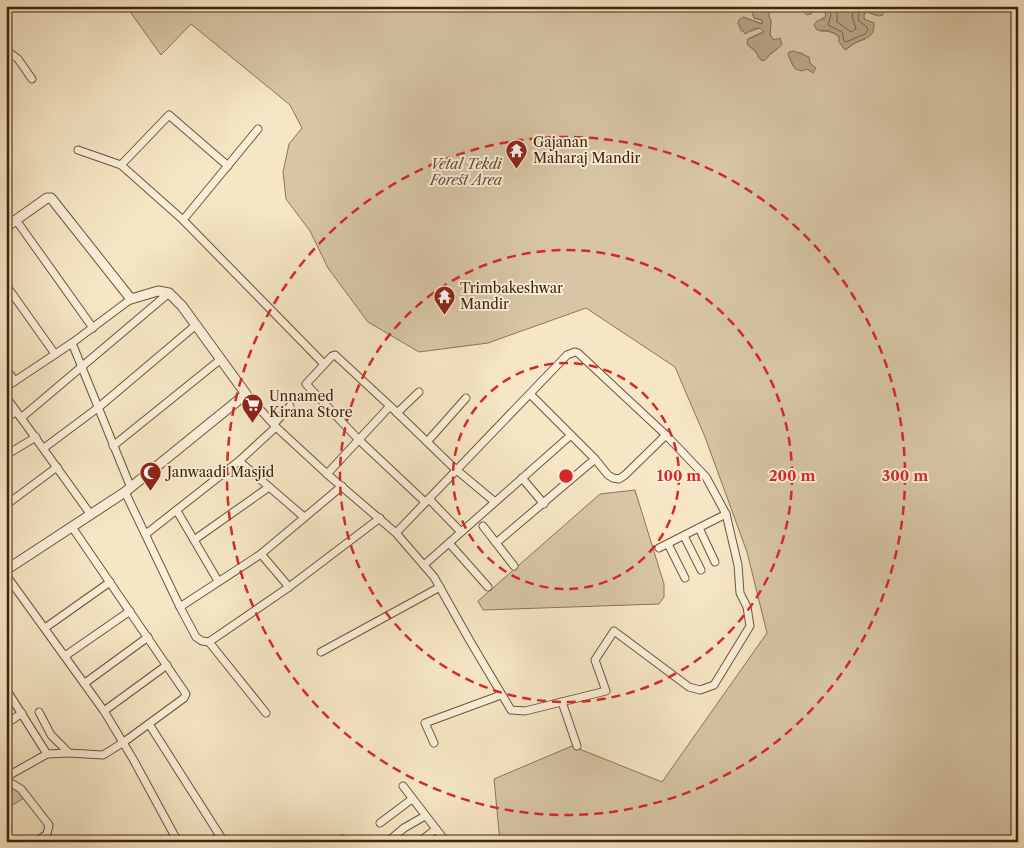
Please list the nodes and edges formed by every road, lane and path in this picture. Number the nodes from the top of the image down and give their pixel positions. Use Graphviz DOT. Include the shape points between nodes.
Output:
graph roads {
  1 [pos="6,50"];
  2 [pos="32,79"];
  3 [pos="258,129"];
  4 [pos="78,150"];
  5 [pos="121,165"];
  6 [pos="228,166"];
  7 [pos="16,220"];
  8 [pos="182,220"];
  9 [pos="6,227"];
  10 [pos="6,285"];
  11 [pos="170,293"];
  12 [pos="131,299"];
  13 [pos="196,325"];
  14 [pos="93,328"];
  15 [pos="72,343"];
  16 [pos="55,354"];
  17 [pos="221,359"];
  18 [pos="324,364"];
  19 [pos="81,368"];
  20 [pos="6,369"];
  21 [pos="15,381"];
  22 [pos="6,387"];
  23 [pos="419,392"];
  24 [pos="246,394"];
  25 [pos="530,394"];
  26 [pos="6,396"];
  27 [pos="466,398"];
  28 [pos="290,406"];
  29 [pos="390,406"];
  30 [pos="99,407"];
  31 [pos="397,413"];
  32 [pos="18,415"];
  33 [pos="6,418"];
  34 [pos="275,425"];
  35 [pos="571,435"];
  36 [pos="666,435"];
  37 [pos="36,437"];
  38 [pos="359,440"];
  39 [pos="427,442"];
  40 [pos="114,446"];
  41 [pos="44,448"];
  42 [pos="6,455"];
  43 [pos="595,459"];
  44 [pos="239,461"];
  45 [pos="57,467"];
  46 [pos="457,470"];
  47 [pos="327,474"];
  48 [pos="522,478"];
  49 [pos="342,486"];
  50 [pos="269,487"];
  51 [pos="128,490"];
  52 [pos="427,500"];
  53 [pos="495,502"];
  54 [pos="544,504"];
  55 [pos="6,505"];
  56 [pos="177,511"];
  57 [pos="726,514"];
  58 [pos="91,515"];
  59 [pos="304,517"];
  60 [pos="380,518"];
  61 [pos="483,526"];
  62 [pos="72,527"];
  63 [pos="699,528"];
  64 [pos="461,532"];
  65 [pos="396,533"];
  66 [pos="146,534"];
  67 [pos="684,536"];
  68 [pos="194,540"];
  69 [pos="449,543"];
  70 [pos="496,543"];
  71 [pos="668,544"];
  72 [pos="659,548"];
  73 [pos="261,554"];
  74 [pos="715,562"];
  75 [pos="424,565"];
  76 [pos="514,566"];
  77 [pos="6,570"];
  78 [pos="701,570"];
  79 [pos="6,575"];
  80 [pos="685,578"];
  81 [pos="218,581"];
  82 [pos="110,582"];
  83 [pos="289,587"];
  84 [pos="440,587"];
  85 [pos="488,587"];
  86 [pos="180,607"];
  87 [pos="130,611"];
  88 [pos="45,628"];
  89 [pos="148,637"];
  90 [pos="209,642"];
  91 [pos="321,652"];
  92 [pos="65,656"];
  93 [pos="167,665"];
  94 [pos="85,683"];
  95 [pos="6,689"];
  96 [pos="501,694"];
  97 [pos="562,702"];
  98 [pos="104,711"];
  99 [pos="39,712"];
  100 [pos="266,713"];
  101 [pos="22,714"];
  102 [pos="6,724"];
  103 [pos="149,724"];
  104 [pos="124,742"];
  105 [pos="434,743"];
  106 [pos="577,746"];
  107 [pos="69,753"];
  108 [pos="47,754"];
  109 [pos="6,778"];
  110 [pos="403,786"];
  111 [pos="412,799"];
  112 [pos="425,816"];
  113 [pos="380,823"];
  114 [pos="436,829"];
  115 [pos="222,839"];
  116 [pos="391,839"];
  117 [pos="36,842"];
  118 [pos="178,842"];
  119 [pos="209,842"];
  120 [pos="419,842"];
  121 [pos="446,842"];
  1 -- 2 [label="street" via="18,59"];
  3 -- 6 [label="street"];
  4 -- 5 [label="street"];
  5 -- 6 [label="street" via="169,115"];
  5 -- 8 [label="street"];
  6 -- 8 [label="street"];
  7 -- 9 [label="street"];
  7 -- 12 [label="street" via="51,198"];
  7 -- 14 [label="street"];
  8 -- 18 [label="street"];
  10 -- 16 [label="street"];
  11 -- 12 [label="street" via="158,291"];
  11 -- 13 [label="street"];
  11 -- 19 [label="street"];
  12 -- 14 [label="street"];
  13 -- 17 [label="street"];
  13 -- 30 [label="street"];
  14 -- 15 [label="street"];
  15 -- 16 [label="street"];
  15 -- 19 [label="street"];
  16 -- 21 [label="street"];
  17 -- 24 [label="street"];
  17 -- 40 [label="street"];
  18 -- 29 [label="street" via="335,355"];
  18 -- 38 [label="street" via="306,384"];
  19 -- 30 [label="street"];
  19 -- 32 [label="street"];
  20 -- 21 [label="street"];
  21 -- 22 [label="street"];
  23 -- 31 [label="street"];
  24 -- 34 [label="street"];
  24 -- 51 [label="street"];
  25 -- 35 [label="street"];
  25 -- 36 [label="street" via="567,355 575,352"];
  25 -- 46 [label="street"];
  26 -- 32 [label="street"];
  27 -- 39 [label="street"];
  28 -- 34 [label="street"];
  29 -- 31 [label="street"];
  29 -- 38 [label="street"];
  30 -- 40 [label="street"];
  30 -- 41 [label="street"];
  31 -- 39 [label="street"];
  32 -- 33 [label="street"];
  32 -- 37 [label="street"];
  34 -- 44 [label="street"];
  34 -- 47 [label="street"];
  35 -- 43 [label="street"];
  35 -- 48 [label="street"];
  36 -- 43 [label="street" via="619,479 608,475"];
  36 -- 57 [label="street" via="706,477"];
  37 -- 41 [label="street"];
  37 -- 42 [label="street"];
  38 -- 47 [label="street"];
  38 -- 52 [label="street"];
  39 -- 46 [label="street"];
  40 -- 51 [label="street"];
  41 -- 45 [label="street"];
  43 -- 54 [label="street"];
  44 -- 50 [label="street"];
  44 -- 56 [label="street"];
  45 -- 55 [label="street"];
  45 -- 58 [label="street"];
  46 -- 52 [label="street"];
  46 -- 53 [label="street"];
  47 -- 49 [label="street"];
  48 -- 53 [label="street"];
  48 -- 54 [label="street"];
  49 -- 59 [label="street"];
  49 -- 60 [label="street"];
  50 -- 59 [label="street"];
  50 -- 68 [label="street"];
  51 -- 58 [label="street"];
  51 -- 66 [label="street"];
  52 -- 64 [label="street"];
  52 -- 65 [label="street"];
  53 -- 64 [label="street"];
  54 -- 70 [label="street"];
  56 -- 66 [label="street"];
  56 -- 68 [label="street"];
  57 -- 63 [label="street"];
  57 -- 97 [label="street" via="738,565 740,593 747,607 750,626 714,685 700,690 689,687 614,631 595,660 606,691"];
  58 -- 62 [label="street"];
  59 -- 73 [label="street"];
  60 -- 65 [label="street"];
  60 -- 83 [label="street"];
  61 -- 70 [label="street"];
  62 -- 77 [label="street"];
  62 -- 82 [label="street"];
  63 -- 67 [label="street"];
  63 -- 74 [label="street"];
  64 -- 69 [label="street"];
  65 -- 75 [label="street"];
  66 -- 86 [label="street"];
  67 -- 71 [label="street"];
  67 -- 78 [label="street"];
  68 -- 81 [label="street"];
  69 -- 75 [label="street"];
  69 -- 85 [label="street"];
  70 -- 76 [label="street"];
  71 -- 72 [label="street"];
  71 -- 80 [label="street"];
  73 -- 81 [label="street"];
  73 -- 83 [label="street"];
  75 -- 84 [label="street"];
  79 -- 88 [label="street"];
  81 -- 86 [label="street"];
  82 -- 87 [label="street"];
  82 -- 88 [label="street"];
  83 -- 90 [label="street"];
  84 -- 91 [label="street"];
  84 -- 96 [label="street"];
  86 -- 90 [label="street" via="196,637"];
  87 -- 89 [label="street"];
  87 -- 92 [label="street"];
  88 -- 92 [label="street"];
  89 -- 93 [label="street"];
  89 -- 94 [label="street"];
  90 -- 100 [label="street"];
  92 -- 94 [label="street"];
  93 -- 98 [label="street"];
  93 -- 103 [label="street" via="185,696"];
  94 -- 98 [label="street"];
  95 -- 101 [label="street"];
  96 -- 97 [label="street" via="508,707 515,711"];
  96 -- 105 [label="street" via="425,723"];
  97 -- 106 [label="street"];
  98 -- 104 [label="street"];
  99 -- 107 [label="street" via="51,735"];
  101 -- 102 [label="street"];
  101 -- 108 [label="street"];
  103 -- 104 [label="street"];
  103 -- 115 [label="street"];
  104 -- 107 [label="street" via="103,755"];
  104 -- 118 [label="street"];
  107 -- 108 [label="street"];
  108 -- 109 [label="street"];
  109 -- 117 [label="street" via="21,789 49,825 47,834"];
  110 -- 111 [label="street"];
  111 -- 112 [label="street"];
  111 -- 113 [label="street"];
  112 -- 114 [label="street"];
  112 -- 116 [label="street"];
  114 -- 120 [label="street"];
  114 -- 121 [label="street"];
  115 -- 119 [label="street"];
}
